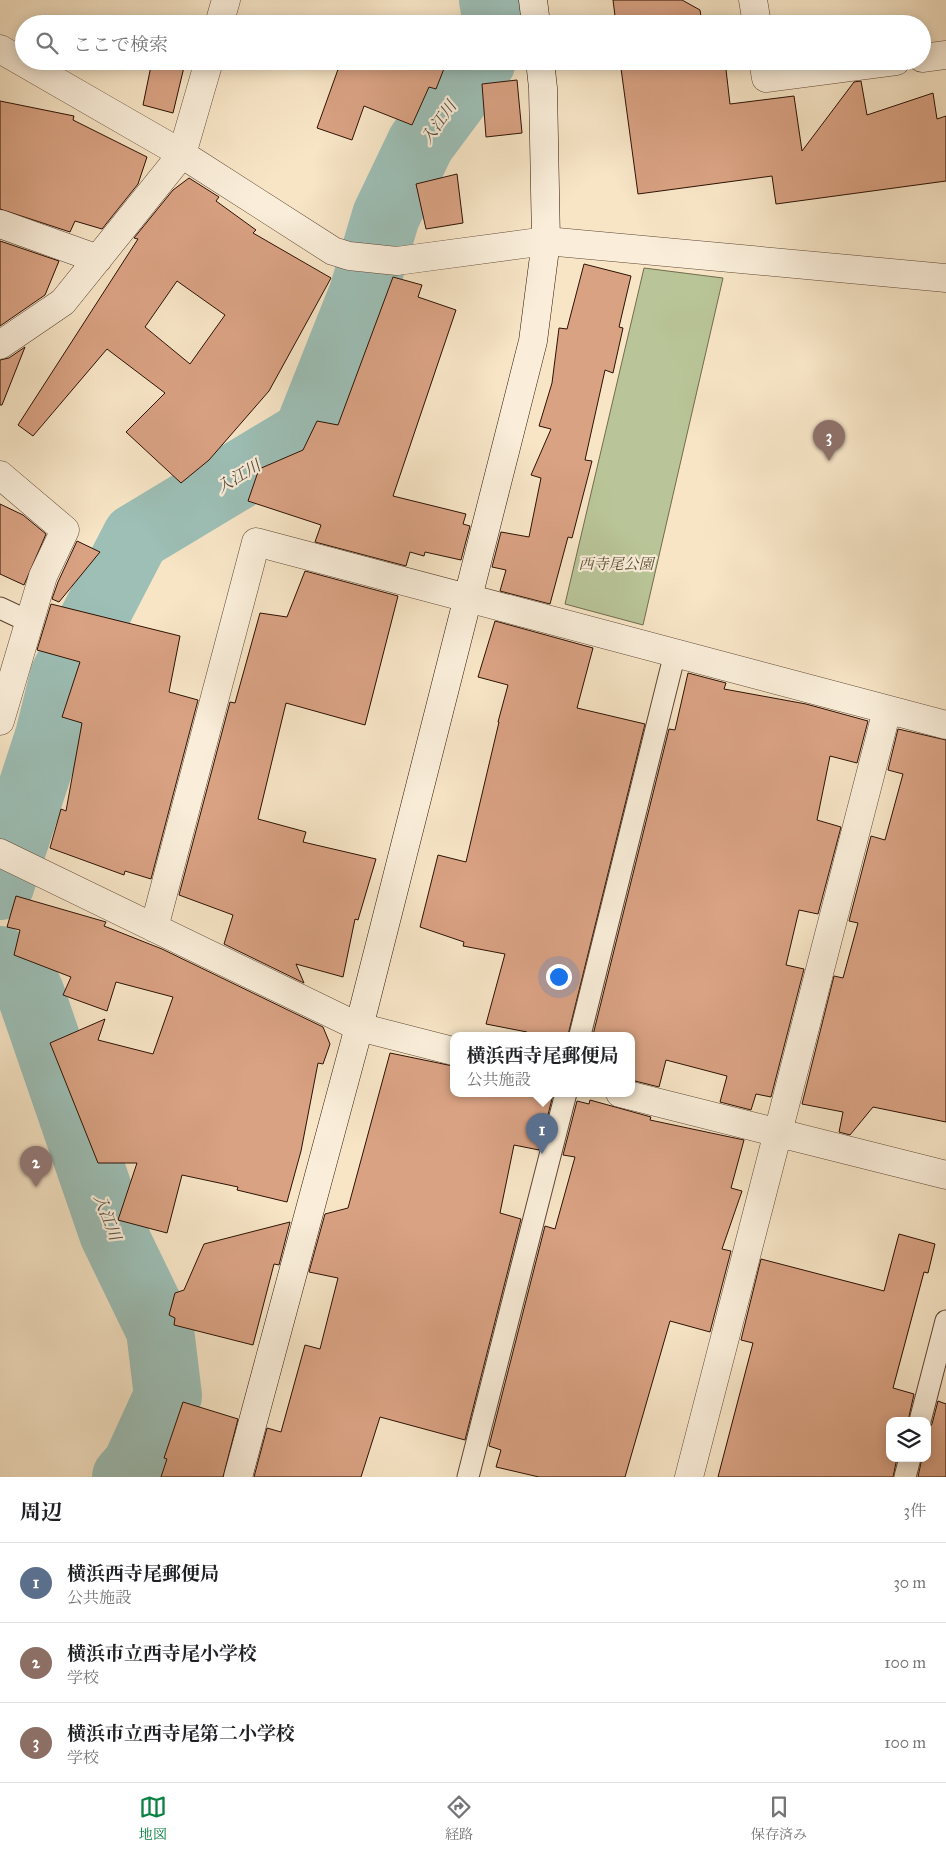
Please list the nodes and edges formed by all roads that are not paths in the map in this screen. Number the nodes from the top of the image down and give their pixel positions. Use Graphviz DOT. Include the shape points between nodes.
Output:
graph roads {
  1 [pos="226,0"];
  2 [pos="533,0"];
  3 [pos="753,0"];
  4 [pos="222,15"];
  5 [pos="535,15"];
  6 [pos="756,15"];
  7 [pos="0,49"];
  8 [pos="946,55"];
  9 [pos="931,57"];
  10 [pos="15,58"];
  11 [pos="36,70"];
  12 [pos="205,70"];
  13 [pos="541,70"];
  14 [pos="765,70"];
  15 [pos="827,70"];
  16 [pos="182,154"];
  17 [pos="0,224"];
  18 [pos="546,241"];
  19 [pos="98,259"];
  20 [pos="946,278"];
  21 [pos="0,345"];
  22 [pos="0,475"];
  23 [pos="468,598"];
  24 [pos="0,608"];
  25 [pos="30,622"];
  26 [pos="675,653"];
  27 [pos="887,710"];
  28 [pos="0,721"];
  29 [pos="946,725"];
  30 [pos="10,857"];
  31 [pos="154,928"];
  32 [pos="359,1027"];
  33 [pos="581,1032"];
  34 [pos="450,1050"];
  35 [pos="565,1097"];
  36 [pos="635,1097"];
  37 [pos="778,1133"];
  38 [pos="946,1175"];
  39 [pos="946,1321"];
  40 [pos="921,1417"];
  41 [pos="909,1462"];
  42 [pos="238,1477"];
  43 [pos="468,1477"];
  44 [pos="689,1477"];
  45 [pos="905,1477"];
  1 -- 4 [label="street"];
  2 -- 5 [label="street"];
  3 -- 6 [label="street"];
  7 -- 10 [label="street"];
  8 -- 9 [label="street"];
  11 -- 16 [label="street"];
  12 -- 16 [label="street"];
  13 -- 18 [label="street"];
  14 -- 15 [label="street" via="766,78"];
  16 -- 18 [label="street" via="333,252 349,256 397,262"];
  16 -- 19 [label="street"];
  17 -- 19 [label="street"];
  18 -- 20 [label="street"];
  18 -- 23 [label="street" via="533,341"];
  19 -- 21 [label="street" via="63,302"];
  22 -- 25 [label="street" via="65,530 43,576"];
  23 -- 26 [label="street"];
  23 -- 31 [label="street" via="256,542"];
  23 -- 32 [label="street"];
  24 -- 25 [label="lane"];
  25 -- 28 [label="street"];
  26 -- 27 [label="street"];
  26 -- 33 [label="lane"];
  27 -- 29 [label="street"];
  27 -- 37 [label="street"];
  30 -- 31 [label="street"];
  31 -- 32 [label="street"];
  32 -- 34 [label="street"];
  32 -- 42 [label="street"];
  35 -- 43 [label="lane"];
  36 -- 37 [label="street"];
  37 -- 38 [label="street"];
  37 -- 44 [label="street"];
  39 -- 40 [label="lane"];
  41 -- 45 [label="lane"];
}
